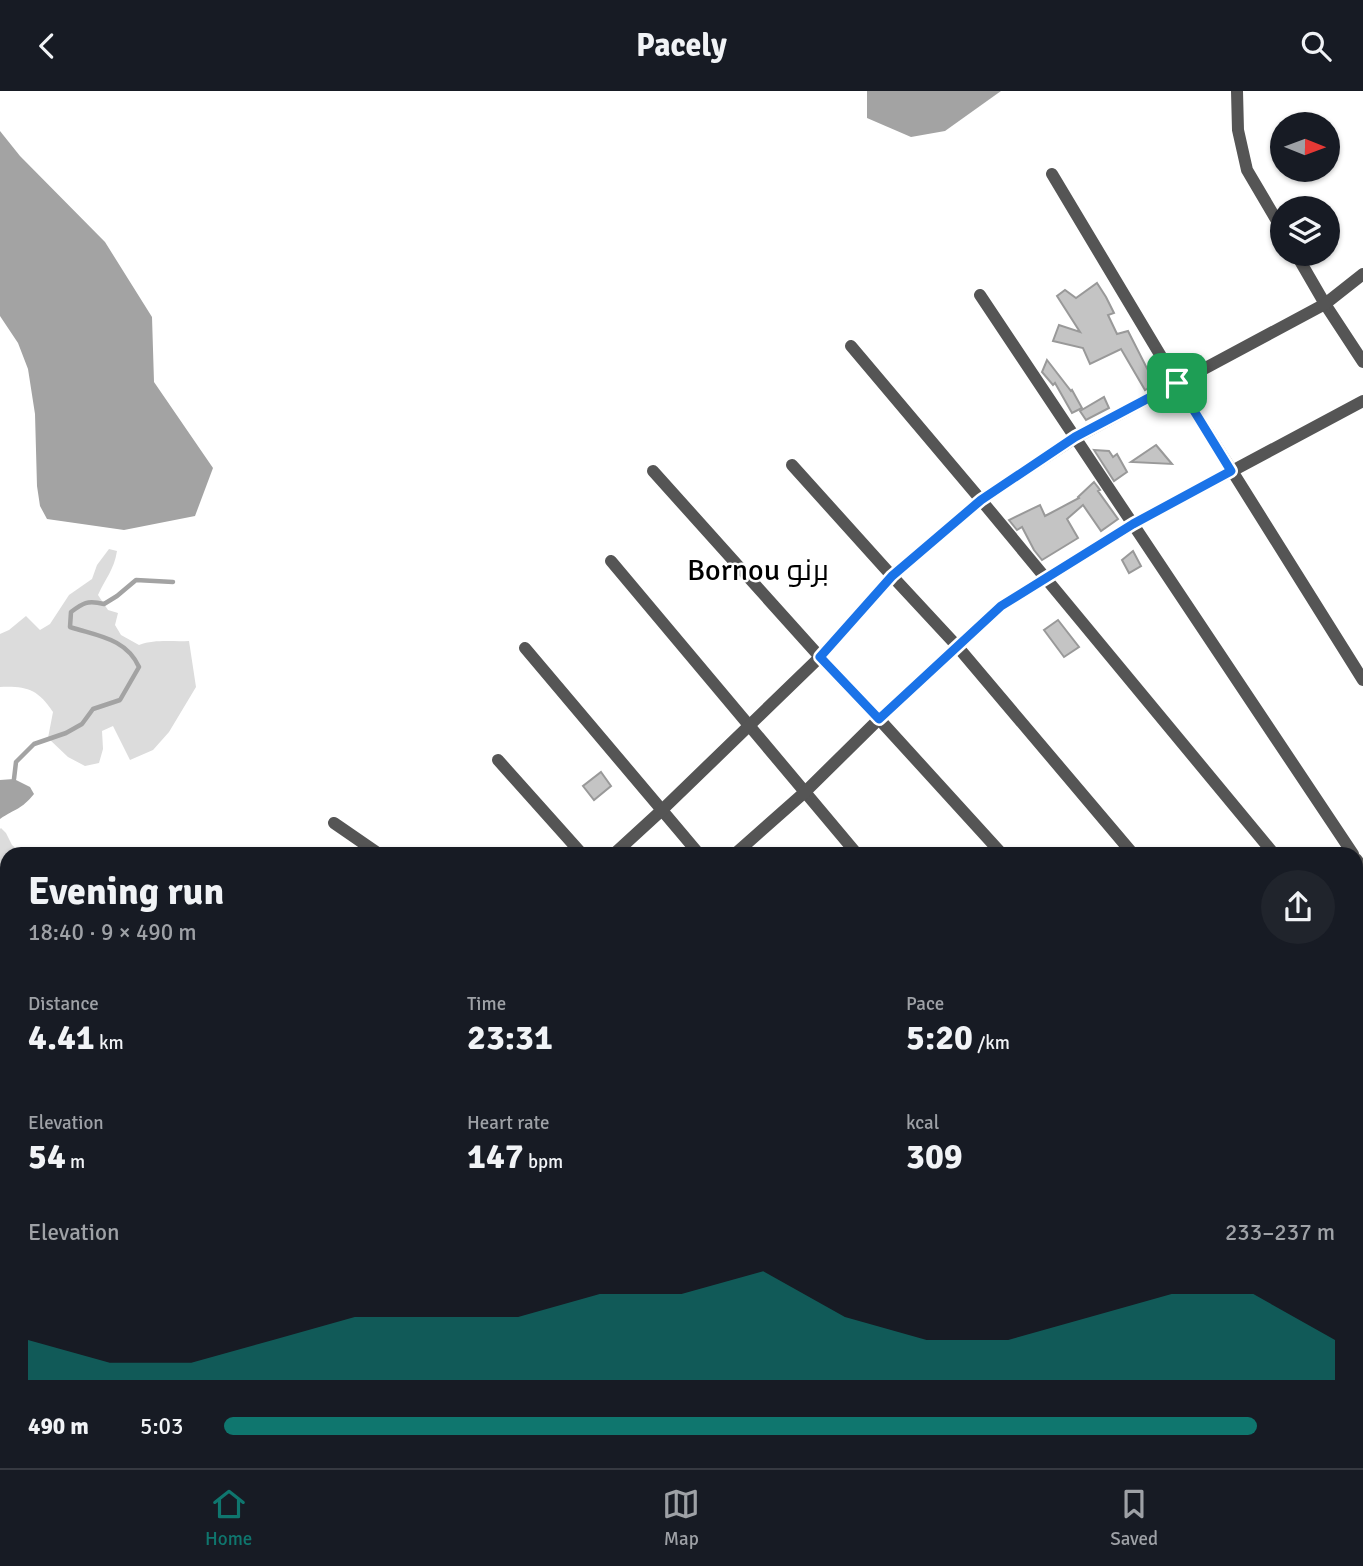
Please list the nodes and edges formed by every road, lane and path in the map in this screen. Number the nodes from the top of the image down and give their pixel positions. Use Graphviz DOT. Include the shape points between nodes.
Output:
graph roads {
  1 [pos="1237,91"];
  2 [pos="1052,174"];
  3 [pos="1270,209"];
  4 [pos="1303,266"];
  5 [pos="1363,274"];
  6 [pos="980,295"];
  7 [pos="1325,304"];
  8 [pos="851,346"];
  9 [pos="1363,362"];
  10 [pos="1177,383"];
  11 [pos="1363,401"];
  12 [pos="1075,437"];
  13 [pos="792,465"];
  14 [pos="653,471"];
  15 [pos="1231,471"];
  16 [pos="981,500"];
  17 [pos="1133,524"];
  18 [pos="611,561"];
  19 [pos="892,576"];
  20 [pos="1045,578"];
  21 [pos="957,646"];
  22 [pos="525,648"];
  23 [pos="820,657"];
  24 [pos="1363,681"];
  25 [pos="879,719"];
  26 [pos="750,725"];
  27 [pos="498,760"];
  28 [pos="805,792"];
  29 [pos="662,810"];
  30 [pos="334,823"];
  31 [pos="369,847"];
  32 [pos="576,847"];
  33 [pos="622,847"];
  34 [pos="693,847"];
  35 [pos="743,847"];
  36 [pos="851,847"];
  37 [pos="996,847"];
  38 [pos="1127,847"];
  39 [pos="1269,847"];
  40 [pos="1348,847"];
  1 -- 3 [label="street" via="1238,130 1247,170"];
  2 -- 10 [label="street"];
  4 -- 7 [label="street"];
  5 -- 7 [label="street"];
  6 -- 12 [label="street"];
  7 -- 9 [label="street"];
  7 -- 10 [label="street"];
  8 -- 16 [label="street"];
  10 -- 12 [label="street"];
  10 -- 15 [label="street"];
  11 -- 15 [label="street"];
  12 -- 16 [label="street"];
  12 -- 17 [label="street"];
  13 -- 19 [label="street"];
  14 -- 23 [label="street"];
  15 -- 17 [label="street"];
  15 -- 24 [label="street"];
  16 -- 19 [label="street"];
  16 -- 20 [label="street"];
  17 -- 20 [label="street"];
  17 -- 40 [label="street"];
  18 -- 26 [label="street"];
  19 -- 21 [label="street"];
  19 -- 23 [label="street"];
  20 -- 21 [label="street" via="1001,606"];
  20 -- 39 [label="street"];
  21 -- 25 [label="street"];
  21 -- 38 [label="street"];
  22 -- 29 [label="street"];
  23 -- 25 [label="street"];
  23 -- 26 [label="street"];
  25 -- 28 [label="street"];
  25 -- 37 [label="street"];
  26 -- 28 [label="street"];
  26 -- 29 [label="street"];
  27 -- 32 [label="street"];
  28 -- 35 [label="street"];
  28 -- 36 [label="street"];
  29 -- 33 [label="street"];
  29 -- 34 [label="street"];
  30 -- 31 [label="street"];
}
